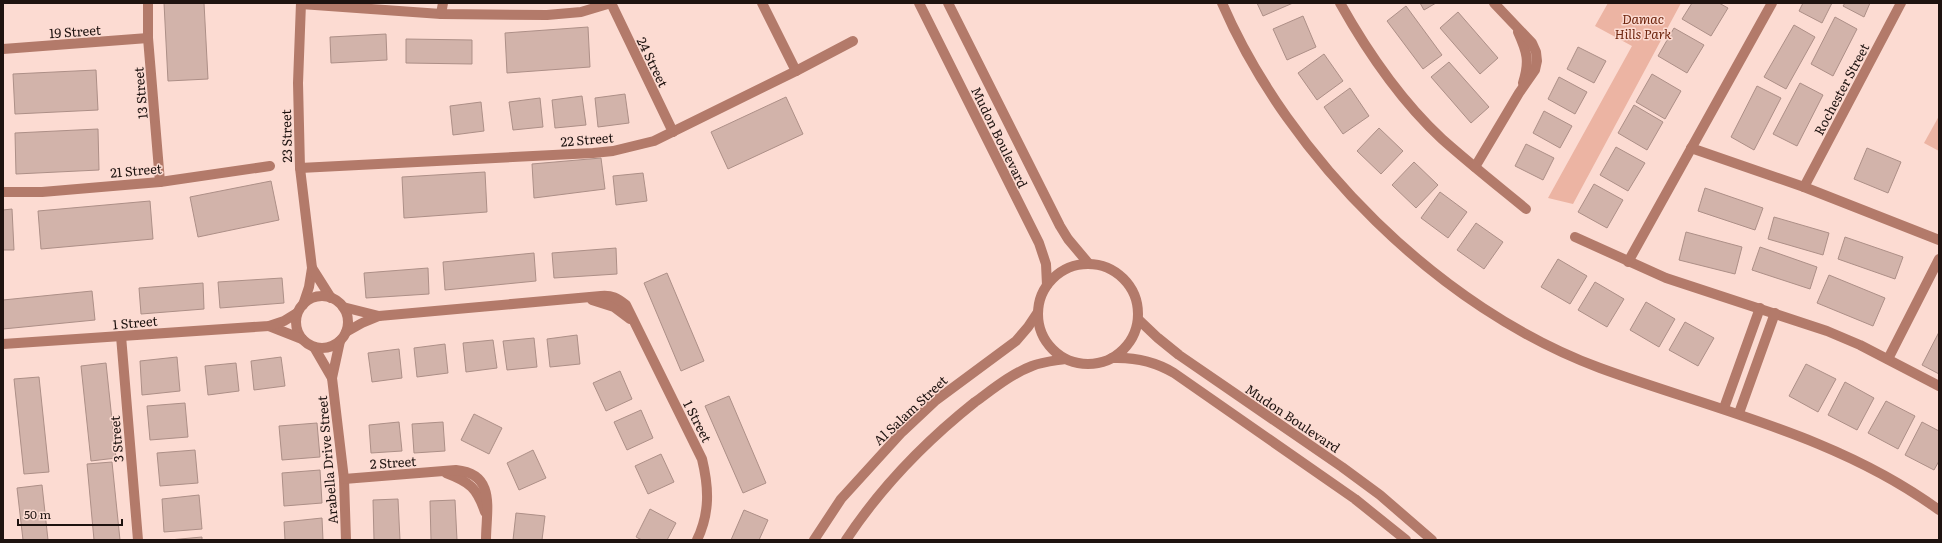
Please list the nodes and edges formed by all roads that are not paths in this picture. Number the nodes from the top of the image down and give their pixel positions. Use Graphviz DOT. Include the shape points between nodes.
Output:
graph roads {
  1 [pos="148,3"];
  2 [pos="443,3"];
  3 [pos="611,3"];
  4 [pos="762,3"];
  5 [pos="919,3"];
  6 [pos="948,3"];
  7 [pos="1222,3"];
  8 [pos="1340,3"];
  9 [pos="1494,3"];
  10 [pos="1772,3"];
  11 [pos="1901,3"];
  12 [pos="301,4"];
  13 [pos="441,14"];
  14 [pos="148,38"];
  15 [pos="853,42"];
  16 [pos="3,49"];
  17 [pos="796,72"];
  18 [pos="673,132"];
  19 [pos="1691,148"];
  20 [pos="270,166"];
  21 [pos="1475,167"];
  22 [pos="300,168"];
  23 [pos="160,182"];
  24 [pos="1804,187"];
  25 [pos="3,192"];
  26 [pos="1526,209"];
  27 [pos="1575,237"];
  28 [pos="1939,240"];
  29 [pos="1939,259"];
  30 [pos="1628,262"];
  31 [pos="1089,264"];
  32 [pos="312,268"];
  33 [pos="1047,285"];
  34 [pos="331,298"];
  35 [pos="343,307"];
  36 [pos="1760,308"];
  37 [pos="300,309"];
  38 [pos="1038,312"];
  39 [pos="1775,313"];
  40 [pos="379,316"];
  41 [pos="1138,319"];
  42 [pos="269,326"];
  43 [pos="346,332"];
  44 [pos="121,336"];
  45 [pos="303,340"];
  46 [pos="340,341"];
  47 [pos="3,344"];
  48 [pos="314,347"];
  49 [pos="1112,358"];
  50 [pos="1888,359"];
  51 [pos="1065,360"];
  52 [pos="332,378"];
  53 [pos="1939,386"];
  54 [pos="1724,408"];
  55 [pos="1738,413"];
  56 [pos="344,479"];
  57 [pos="1939,510"];
  58 [pos="138,540"];
  59 [pos="346,540"];
  60 [pos="486,540"];
  61 [pos="697,540"];
  62 [pos="814,540"];
  63 [pos="846,540"];
  64 [pos="1406,540"];
  65 [pos="1432,540"];
  1 -- 14 [label="street, 13 Street"];
  2 -- 13 [label="street"];
  3 -- 13 [label="street" via="564,14"];
  3 -- 18 [label="street, 24 Street"];
  4 -- 17 [label="street"];
  5 -- 33 [label="street, Mudon Boulevard" via="1039,243 1046,264"];
  6 -- 31 [label="street, Mudon Boulevard" via="1060,226"];
  7 -- 54 [label="street" via="1235,35 1272,97 1307,144 1346,191 1389,235 1436,274 1487,310 1540,341 1596,366"];
  8 -- 21 [label="street" via="1382,71 1410,106"];
  9 -- 21 [label="street" via="1532,43 1537,61 1535,70 1519,92"];
  10 -- 19 [label="street"];
  11 -- 24 [label="street, Rochester Street"];
  12 -- 13 [label="street"];
  12 -- 22 [label="street, 23 Street" via="298,83"];
  14 -- 16 [label="street, 19 Street"];
  14 -- 23 [label="street, 13 Street"];
  15 -- 17 [label="street, 22 Street"];
  17 -- 18 [label="street, 22 Street"];
  18 -- 22 [label="street, 22 Street" via="634,147 613,151"];
  19 -- 24 [label="street"];
  19 -- 30 [label="street"];
  20 -- 23 [label="street, 21 Street"];
  21 -- 26 [label="street"];
  22 -- 32 [label="street, 23 Street"];
  23 -- 25 [label="street, 21 Street" via="42,192"];
  24 -- 28 [label="street"];
  27 -- 30 [label="street"];
  29 -- 50 [label="street"];
  30 -- 36 [label="street" via="1666,278"];
  31 -- 33 [label="street" via="1073,266 1058,273"];
  31 -- 41 [label="street" via="1105,267 1123,279 1137,302"];
  32 -- 34 [label="street"];
  32 -- 37 [label="street" via="309,287"];
  33 -- 38 [label="street" via="1040,298"];
  34 -- 35 [label="street"];
  34 -- 37 [label="street" via="311,298"];
  35 -- 40 [label="street"];
  35 -- 43 [label="street" via="348,323"];
  36 -- 39 [label="street"];
  36 -- 54 [label="street"];
  37 -- 42 [label="street" via="284,321"];
  37 -- 45 [label="street" via="296,323"];
  38 -- 51 [label="street" via="1040,331 1050,348"];
  38 -- 62 [label="street, Al Salam Street" via="1016,341 935,401 902,432 842,499"];
  39 -- 50 [label="street" via="1827,331"];
  39 -- 55 [label="street"];
  40 -- 43 [label="street"];
  40 -- 61 [label="street, 1 Street" via="587,299 608,304 632,320 702,459 708,482 708,506"];
  41 -- 49 [label="street" via="1134,335 1125,349"];
  41 -- 65 [label="street, Mudon Boulevard" via="1179,355 1380,495"];
  42 -- 44 [label="street, 1 Street"];
  42 -- 45 [label="street"];
  43 -- 46 [label="street"];
  44 -- 47 [label="street, 1 Street"];
  44 -- 58 [label="street, 3 Street"];
  45 -- 48 [label="street"];
  46 -- 48 [label="street" via="328,347"];
  46 -- 52 [label="street"];
  48 -- 52 [label="street"];
  49 -- 51 [label="street" via="1097,364 1080,364"];
  49 -- 64 [label="street" via="1144,360 1163,366 1355,499"];
  50 -- 53 [label="street"];
  51 -- 63 [label="street" via="1048,361 1017,373 956,418 919,452 885,489"];
  52 -- 56 [label="street, Arabella Drive Street"];
  54 -- 55 [label="street"];
  55 -- 57 [label="street" via="1834,450 1882,474"];
  56 -- 59 [label="street, Arabella Drive Street"];
  56 -- 60 [label="street, 2 Street" via="443,472 465,481 476,490 486,515"];
}
